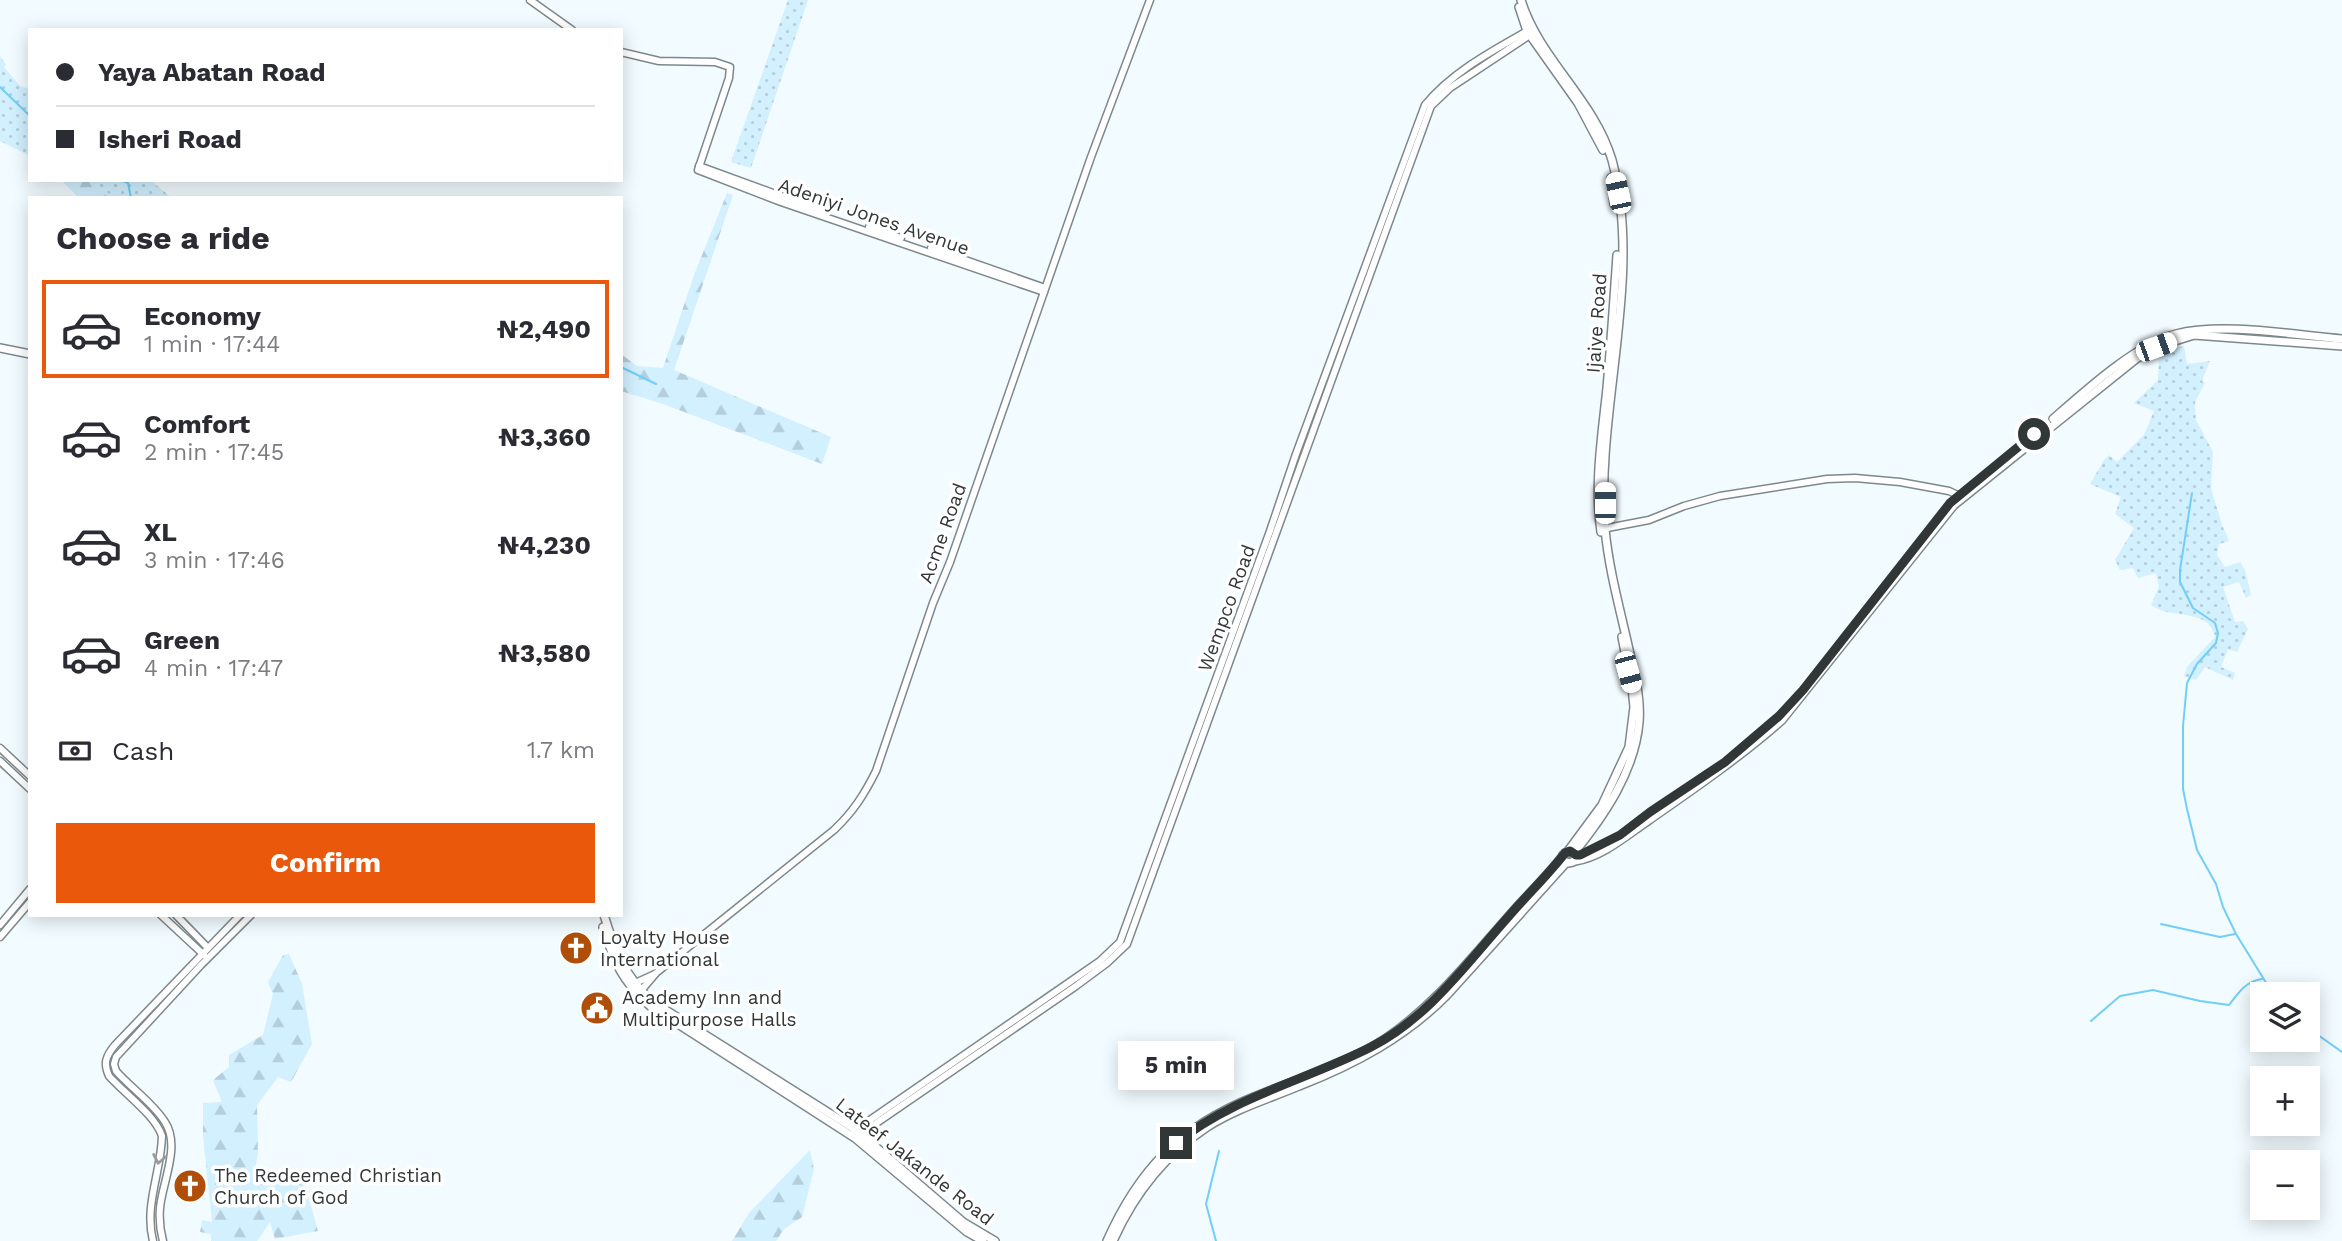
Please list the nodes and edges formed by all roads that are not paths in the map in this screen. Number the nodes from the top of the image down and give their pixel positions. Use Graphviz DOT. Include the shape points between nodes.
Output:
graph roads {
  1 [pos="530,0"];
  2 [pos="1150,0"];
  3 [pos="1519,0"];
  4 [pos="569,28"];
  5 [pos="1531,32"];
  6 [pos="623,52"];
  7 [pos="1044,290"];
  8 [pos="2294,338"];
  9 [pos="2342,339"];
  10 [pos="2342,346"];
  11 [pos="0,348"];
  12 [pos="28,354"];
  13 [pos="1960,496"];
  14 [pos="1603,529"];
  15 [pos="0,748"];
  16 [pos="0,761"];
  17 [pos="28,774"];
  18 [pos="28,787"];
  19 [pos="1570,856"];
  20 [pos="28,892"];
  21 [pos="28,904"];
  22 [pos="163,917"];
  23 [pos="178,917"];
  24 [pos="238,917"];
  25 [pos="249,917"];
  26 [pos="603,917"];
  27 [pos="184,923"];
  28 [pos="0,925"];
  29 [pos="177,931"];
  30 [pos="0,937"];
  31 [pos="208,946"];
  32 [pos="201,954"];
  33 [pos="209,957"];
  34 [pos="656,973"];
  35 [pos="1074,983"];
  36 [pos="632,985"];
  37 [pos="639,993"];
  38 [pos="1374,1049"];
  39 [pos="146,1102"];
  40 [pos="140,1108"];
  41 [pos="870,1125"];
  42 [pos="855,1134"];
  43 [pos="869,1141"];
  44 [pos="153,1241"];
  45 [pos="163,1241"];
  46 [pos="983,1241"];
  47 [pos="995,1241"];
  48 [pos="1107,1241"];
  49 [pos="1112,1241"];
  1 -- 4 [label="street"];
  2 -- 7 [label="street, Acme Road"];
  3 -- 5 [label="main road, Ijaiye Road"];
  5 -- 14 [label="main road, Ijaiye Road" via="1590,122 1609,167 1614,199 1618,245 1599,472 1598,508"];
  5 -- 35 [label="street, Wempco Road" via="1461,71 1425,104 1125,932 1115,949"];
  6 -- 7 [label="street, Adeniyi Jones Avenue" via="659,61 715,62 730,67 698,168 781,202"];
  7 -- 34 [label="street, Acme Road" via="865,793 834,830"];
  8 -- 9 [label="main road"];
  8 -- 10 [label="main road"];
  8 -- 13 [label="main road" via="2194,335 2156,347"];
  11 -- 12 [label="main road"];
  13 -- 14 [label="street" via="1900,482 1827,479 1720,496 1649,520"];
  13 -- 19 [label="main road" via="1779,716 1725,762 1620,835 1591,852"];
  14 -- 19 [label="main road, Ijaiye Road" via="1639,722 1633,753 1606,808"];
  15 -- 17 [label="street"];
  16 -- 18 [label="street"];
  19 -- 38 [label="main road, Ijaiye Road" via="1437,1005"];
  20 -- 28 [label="street"];
  21 -- 30 [label="street"];
  22 -- 29 [label="street"];
  23 -- 27 [label="street"];
  24 -- 31 [label="street"];
  25 -- 33 [label="street"];
  26 -- 36 [label="main road, Lateef Jakande Road" via="614,961"];
  27 -- 29 [label="street"];
  27 -- 31 [label="street"];
  29 -- 32 [label="street"];
  31 -- 32 [label="street"];
  31 -- 33 [label="street"];
  32 -- 33 [label="street"];
  32 -- 40 [label="street" via="105,1061 109,1076"];
  33 -- 39 [label="street" via="116,1057 116,1071"];
  34 -- 36 [label="street"];
  34 -- 37 [label="street, Acme Road"];
  35 -- 41 [label="street, Wempco Road"];
  35 -- 42 [label="street, Wempco Road"];
  36 -- 37 [label="main road, Lateef Jakande Road"];
  37 -- 42 [label="main road, Lateef Jakande Road"];
  38 -- 48 [label="main road" via="1234,1106 1189,1132 1135,1186"];
  38 -- 49 [label="main road" via="1195,1135 1140,1190"];
  39 -- 40 [label="street"];
  39 -- 45 [label="street" via="166,1124 172,1145 160,1208"];
  40 -- 44 [label="street, one-way" via="162,1136 149,1208"];
  41 -- 42 [label="street, Wempco Road"];
  41 -- 43 [label="main road"];
  42 -- 43 [label="main road, Lateef Jakande Road"];
  42 -- 46 [label="main road, Lateef Jakande Road"];
  43 -- 47 [label="main road, Lateef Jakande Road" via="963,1222"];
}
